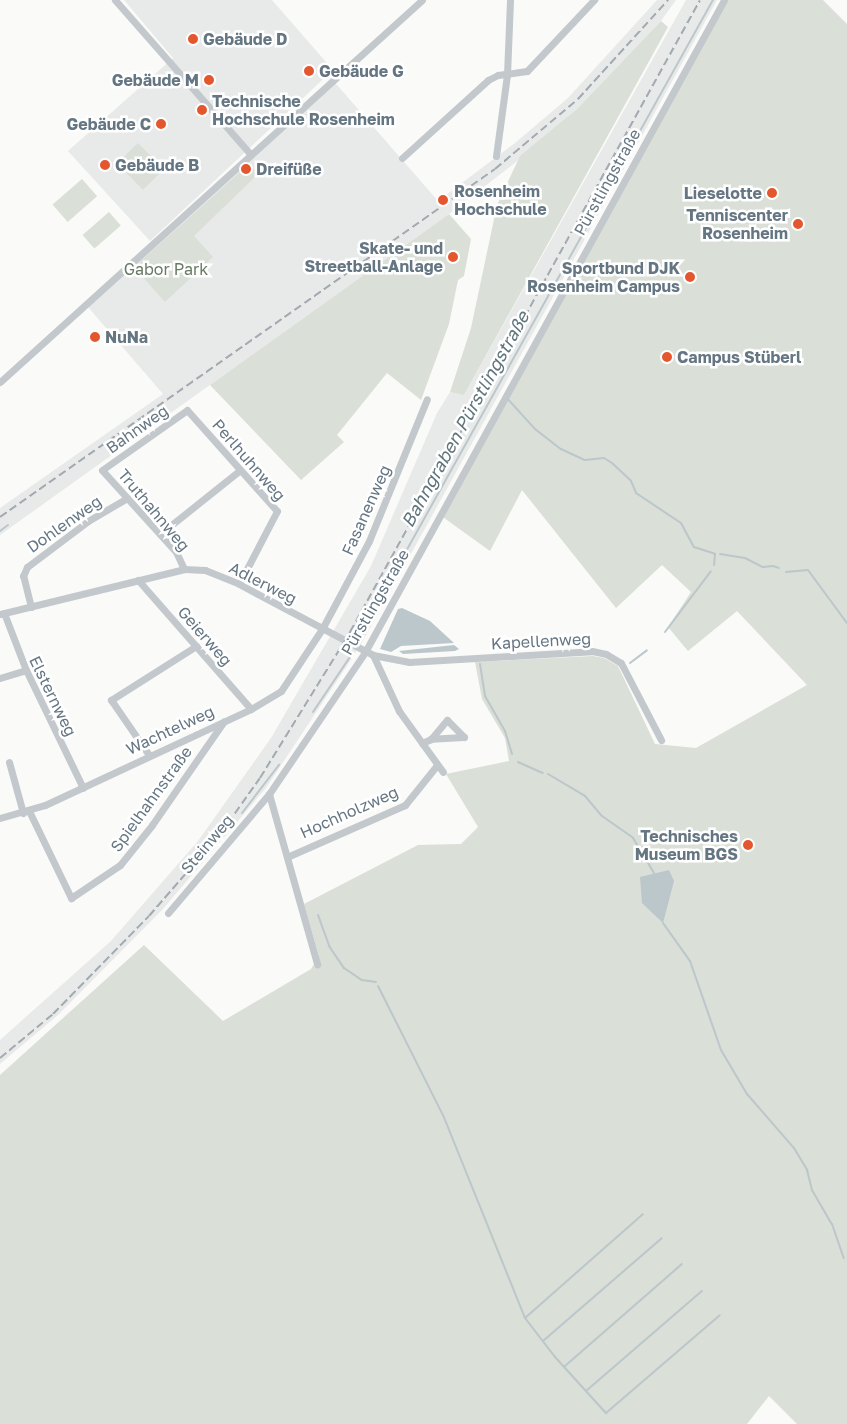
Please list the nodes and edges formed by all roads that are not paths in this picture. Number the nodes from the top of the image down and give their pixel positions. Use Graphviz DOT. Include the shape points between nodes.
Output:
graph roads {
  1 [pos="116,0"];
  2 [pos="422,0"];
  3 [pos="510,0"];
  4 [pos="594,0"];
  5 [pos="724,0"];
  6 [pos="507,75"];
  7 [pos="251,155"];
  8 [pos="496,156"];
  9 [pos="402,158"];
  10 [pos="0,382"];
  11 [pos="427,399"];
  12 [pos="187,410"];
  13 [pos="102,470"];
  14 [pos="239,471"];
  15 [pos="127,498"];
  16 [pos="160,534"];
  17 [pos="184,569"];
  18 [pos="138,580"];
  19 [pos="239,584"];
  20 [pos="30,607"];
  21 [pos="2,614"];
  22 [pos="322,629"];
  23 [pos="196,646"];
  24 [pos="365,652"];
  25 [pos="374,655"];
  26 [pos="26,670"];
  27 [pos="0,678"];
  28 [pos="251,710"];
  29 [pos="224,720"];
  30 [pos="431,739"];
  31 [pos="660,740"];
  32 [pos="422,743"];
  33 [pos="149,754"];
  34 [pos="9,762"];
  35 [pos="438,765"];
  36 [pos="443,772"];
  37 [pos="83,788"];
  38 [pos="269,794"];
  39 [pos="26,812"];
  40 [pos="0,818"];
  41 [pos="287,857"];
  42 [pos="168,913"];
  43 [pos="317,964"];
  1 -- 7 [label="street"];
  2 -- 7 [label="street"];
  3 -- 6 [label="street"];
  4 -- 6 [label="street" via="527,71"];
  5 -- 24 [label="street, Pürstlingstraße"];
  6 -- 8 [label="street"];
  6 -- 9 [label="street" via="488,80"];
  7 -- 10 [label="street"];
  11 -- 22 [label="street, Fasanenweg" via="369,540"];
  12 -- 13 [label="street, Bahnweg"];
  12 -- 14 [label="street, Perlhuhnweg"];
  13 -- 15 [label="street, Truthahnweg"];
  14 -- 16 [label="street"];
  14 -- 19 [label="street, Perlhuhnweg" via="278,511"];
  15 -- 16 [label="street, Truthahnweg"];
  15 -- 20 [label="street, Dohlenweg" via="88,521 27,567 24,576"];
  16 -- 17 [label="street, Truthahnweg" via="176,552"];
  17 -- 18 [label="street, Adlerweg"];
  17 -- 19 [label="street, Adlerweg" via="205,570"];
  18 -- 20 [label="street, Adlerweg"];
  18 -- 23 [label="street, Geierweg"];
  19 -- 22 [label="street, Adlerweg"];
  20 -- 21 [label="street, Adlerweg"];
  21 -- 26 [label="street, Elsternweg"];
  22 -- 24 [label="street, Adlerweg"];
  22 -- 28 [label="street, Wachtelweg" via="291,680 281,691"];
  23 -- 28 [label="street, Geierweg"];
  23 -- 33 [label="street" via="111,700"];
  24 -- 25 [label="street, Adlerweg"];
  24 -- 38 [label="street, Pürstlingstraße"];
  25 -- 31 [label="street, Kapellenweg" via="409,662 592,651 606,654 621,663"];
  25 -- 32 [label="street" via="399,711"];
  26 -- 27 [label="street"];
  26 -- 37 [label="street, Elsternweg"];
  28 -- 29 [label="street, Wachtelweg"];
  29 -- 33 [label="street, Wachtelweg"];
  29 -- 39 [label="street, Spielhahnstraße" via="152,825 120,865 71,898"];
  30 -- 32 [label="street"];
  32 -- 35 [label="street"];
  33 -- 37 [label="street, Wachtelweg"];
  34 -- 39 [label="street"];
  35 -- 36 [label="street"];
  35 -- 41 [label="street, Hochholzweg" via="405,805 310,844"];
  37 -- 39 [label="street, Wachtelweg"];
  38 -- 41 [label="street"];
  38 -- 42 [label="street, Steinweg"];
  39 -- 40 [label="street, Wachtelweg"];
  41 -- 43 [label="street"];
}
